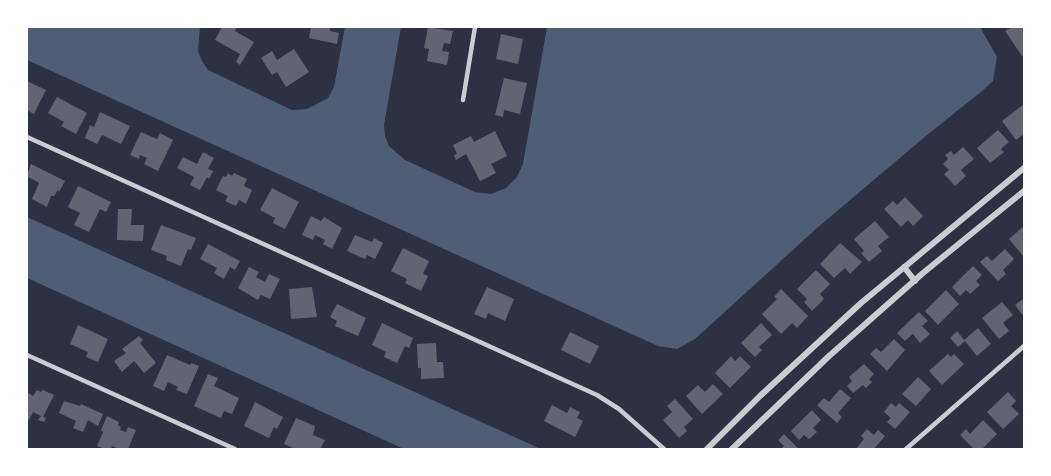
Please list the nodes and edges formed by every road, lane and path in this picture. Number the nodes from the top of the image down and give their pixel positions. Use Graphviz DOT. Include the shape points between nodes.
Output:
graph roads {
  1 [pos="475,27"];
  2 [pos="463,100"];
  3 [pos="27,136"];
  4 [pos="1024,168"];
  5 [pos="1024,191"];
  6 [pos="904,267"];
  7 [pos="915,281"];
  8 [pos="1024,346"];
  9 [pos="27,355"];
  10 [pos="235,449"];
  11 [pos="664,449"];
  12 [pos="706,449"];
  13 [pos="732,449"];
  14 [pos="906,449"];
  1 -- 2 [label="street"];
  3 -- 11 [label="street" via="597,395"];
  4 -- 6 [label="street"];
  5 -- 7 [label="street"];
  6 -- 7 [label="street"];
  6 -- 12 [label="street"];
  7 -- 13 [label="street"];
  8 -- 14 [label="street"];
  9 -- 10 [label="street"];
}
